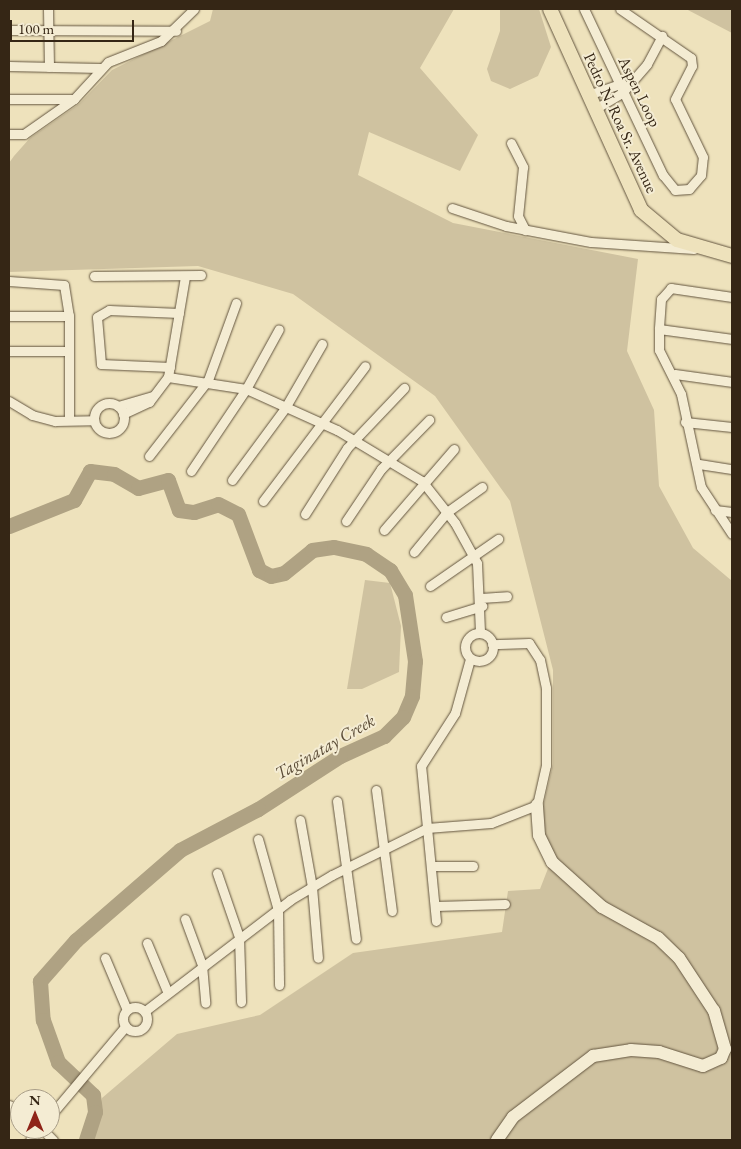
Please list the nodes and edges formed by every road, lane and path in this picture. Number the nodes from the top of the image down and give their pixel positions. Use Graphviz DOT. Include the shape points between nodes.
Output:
graph roads {
  1 [pos="48,9"];
  2 [pos="194,9"];
  3 [pos="550,9"];
  4 [pos="584,9"];
  5 [pos="620,9"];
  6 [pos="9,30"];
  7 [pos="50,30"];
  8 [pos="176,31"];
  9 [pos="662,36"];
  10 [pos="9,66"];
  11 [pos="48,67"];
  12 [pos="100,68"];
  13 [pos="617,82"];
  14 [pos="629,85"];
  15 [pos="622,93"];
  16 [pos="588,95"];
  17 [pos="9,99"];
  18 [pos="74,99"];
  19 [pos="595,109"];
  20 [pos="9,134"];
  21 [pos="511,143"];
  22 [pos="452,208"];
  23 [pos="525,230"];
  24 [pos="699,249"];
  25 [pos="732,256"];
  26 [pos="201,275"];
  27 [pos="94,276"];
  28 [pos="185,276"];
  29 [pos="9,281"];
  30 [pos="732,297"];
  31 [pos="236,303"];
  32 [pos="180,313"];
  33 [pos="9,316"];
  34 [pos="69,316"];
  35 [pos="279,329"];
  36 [pos="659,329"];
  37 [pos="732,339"];
  38 [pos="322,344"];
  39 [pos="9,351"];
  40 [pos="69,351"];
  41 [pos="364,366"];
  42 [pos="170,367"];
  43 [pos="675,374"];
  44 [pos="168,377"];
  45 [pos="208,380"];
  46 [pos="732,382"];
  47 [pos="404,388"];
  48 [pos="246,390"];
  49 [pos="9,401"];
  50 [pos="285,408"];
  51 [pos="121,410"];
  52 [pos="69,420"];
  53 [pos="94,420"];
  54 [pos="428,420"];
  55 [pos="322,422"];
  56 [pos="685,422"];
  57 [pos="732,427"];
  58 [pos="356,440"];
  59 [pos="454,449"];
  60 [pos="149,456"];
  61 [pos="392,460"];
  62 [pos="699,464"];
  63 [pos="732,469"];
  64 [pos="191,471"];
  65 [pos="232,480"];
  66 [pos="422,482"];
  67 [pos="482,486"];
  68 [pos="263,501"];
  69 [pos="715,510"];
  70 [pos="447,512"];
  71 [pos="732,512"];
  72 [pos="305,514"];
  73 [pos="346,521"];
  74 [pos="384,530"];
  75 [pos="732,534"];
  76 [pos="498,540"];
  77 [pos="414,552"];
  78 [pos="473,554"];
  79 [pos="430,586"];
  80 [pos="507,596"];
  81 [pos="481,602"];
  82 [pos="446,617"];
  83 [pos="480,633"];
  84 [pos="492,644"];
  85 [pos="470,659"];
  86 [pos="376,790"];
  87 [pos="337,802"];
  88 [pos="537,805"];
  89 [pos="300,820"];
  90 [pos="427,828"];
  91 [pos="258,839"];
  92 [pos="387,848"];
  93 [pos="433,866"];
  94 [pos="473,866"];
  95 [pos="349,867"];
  96 [pos="217,873"];
  97 [pos="312,887"];
  98 [pos="505,904"];
  99 [pos="436,906"];
  100 [pos="278,910"];
  101 [pos="392,911"];
  102 [pos="186,919"];
  103 [pos="436,921"];
  104 [pos="239,937"];
  105 [pos="356,939"];
  106 [pos="147,942"];
  107 [pos="105,958"];
  108 [pos="318,958"];
  109 [pos="202,965"];
  110 [pos="280,985"];
  111 [pos="167,991"];
  112 [pos="241,1002"];
  113 [pos="205,1003"];
  114 [pos="127,1010"];
  115 [pos="145,1011"];
  116 [pos="126,1027"];
  117 [pos="60,1103"];
  118 [pos="497,1140"];
  1 -- 7 [label="street"];
  2 -- 8 [label="street"];
  3 -- 16 [label="main road, Pedro N. Roa Sr. Avenue"];
  4 -- 13 [label="street, Aspen Loop"];
  5 -- 9 [label="street"];
  6 -- 7 [label="street"];
  7 -- 8 [label="street"];
  7 -- 11 [label="street"];
  8 -- 12 [label="street"];
  9 -- 14 [label="street"];
  9 -- 15 [label="street, Aspen Loop" via="692,62 675,99 703,157 695,184 683,191 670,186"];
  10 -- 11 [label="street"];
  11 -- 12 [label="street"];
  12 -- 18 [label="street"];
  13 -- 14 [label="street"];
  13 -- 15 [label="street, Aspen Loop"];
  13 -- 16 [label="street"];
  14 -- 15 [label="street"];
  15 -- 19 [label="street"];
  16 -- 19 [label="main road, Pedro N. Roa Sr. Avenue"];
  17 -- 18 [label="street"];
  18 -- 20 [label="street" via="24,134"];
  19 -- 24 [label="main road, Pedro N. Roa Sr. Avenue" via="641,210 666,234"];
  21 -- 23 [label="street" via="523,167 518,216"];
  22 -- 23 [label="street"];
  23 -- 24 [label="street" via="591,242"];
  24 -- 25 [label="main road, Pedro N. Roa Sr. Avenue"];
  26 -- 28 [label="street"];
  27 -- 28 [label="street"];
  28 -- 32 [label="street"];
  29 -- 34 [label="street" via="64,285"];
  30 -- 36 [label="street" via="671,288 663,295"];
  31 -- 45 [label="street"];
  32 -- 42 [label="street"];
  32 -- 42 [label="street" via="109,310 97,317 101,364"];
  33 -- 34 [label="street"];
  34 -- 40 [label="street"];
  35 -- 48 [label="street"];
  36 -- 37 [label="street"];
  36 -- 43 [label="street" via="659,350"];
  38 -- 50 [label="street"];
  39 -- 40 [label="street"];
  40 -- 52 [label="street"];
  41 -- 55 [label="street"];
  42 -- 44 [label="street"];
  43 -- 46 [label="street"];
  43 -- 56 [label="street"];
  44 -- 45 [label="street"];
  44 -- 51 [label="street" via="149,402"];
  45 -- 48 [label="street"];
  45 -- 60 [label="street"];
  47 -- 58 [label="street"];
  48 -- 50 [label="street"];
  48 -- 64 [label="street"];
  49 -- 52 [label="street" via="32,415"];
  50 -- 55 [label="street"];
  50 -- 65 [label="street"];
  51 -- 53 [label="street" via="104,404"];
  51 -- 53 [label="street" via="122,424 112,432 98,428"];
  52 -- 53 [label="street"];
  54 -- 61 [label="street"];
  55 -- 58 [label="street"];
  55 -- 68 [label="street"];
  56 -- 57 [label="street"];
  56 -- 62 [label="street"];
  58 -- 61 [label="street"];
  58 -- 72 [label="street"];
  59 -- 66 [label="street"];
  61 -- 66 [label="street"];
  61 -- 73 [label="street" via="381,469"];
  62 -- 63 [label="street"];
  62 -- 69 [label="street" via="702,487"];
  66 -- 70 [label="street"];
  66 -- 74 [label="street"];
  67 -- 70 [label="street"];
  69 -- 71 [label="street"];
  69 -- 75 [label="street"];
  70 -- 77 [label="street"];
  70 -- 78 [label="street"];
  76 -- 78 [label="street"];
  78 -- 79 [label="street"];
  78 -- 81 [label="street"];
  80 -- 81 [label="street"];
  81 -- 82 [label="street"];
  81 -- 83 [label="street"];
  83 -- 84 [label="street"];
  83 -- 85 [label="street" via="466,641"];
  84 -- 85 [label="street" via="485,660"];
  84 -- 88 [label="street" via="529,643 540,660 546,688 546,765"];
  85 -- 90 [label="street" via="455,713 421,766"];
  86 -- 92 [label="street"];
  87 -- 95 [label="street"];
  88 -- 90 [label="street" via="491,823"];
  88 -- 118 [label="street" via="539,835 552,862 602,906 674,953 714,1011 725,1049 721,1058 703,1066 659,1052 631,1050 593,1056 513,1117"];
  89 -- 97 [label="street"];
  90 -- 92 [label="street"];
  90 -- 93 [label="street"];
  91 -- 100 [label="street"];
  92 -- 95 [label="street"];
  92 -- 101 [label="street"];
  93 -- 94 [label="street"];
  93 -- 99 [label="street"];
  95 -- 97 [label="street"];
  95 -- 105 [label="street"];
  96 -- 104 [label="street"];
  97 -- 100 [label="street"];
  97 -- 108 [label="street"];
  98 -- 99 [label="street"];
  99 -- 103 [label="street"];
  100 -- 104 [label="street"];
  100 -- 110 [label="street"];
  102 -- 109 [label="street"];
  104 -- 109 [label="street"];
  104 -- 112 [label="street"];
  106 -- 111 [label="street"];
  107 -- 114 [label="street"];
  109 -- 111 [label="street"];
  109 -- 113 [label="street"];
  111 -- 115 [label="street"];
  114 -- 115 [label="street"];
  114 -- 116 [label="street"];
  115 -- 116 [label="street" via="148,1018 144,1029 132,1031"];
  116 -- 117 [label="street"];
}
